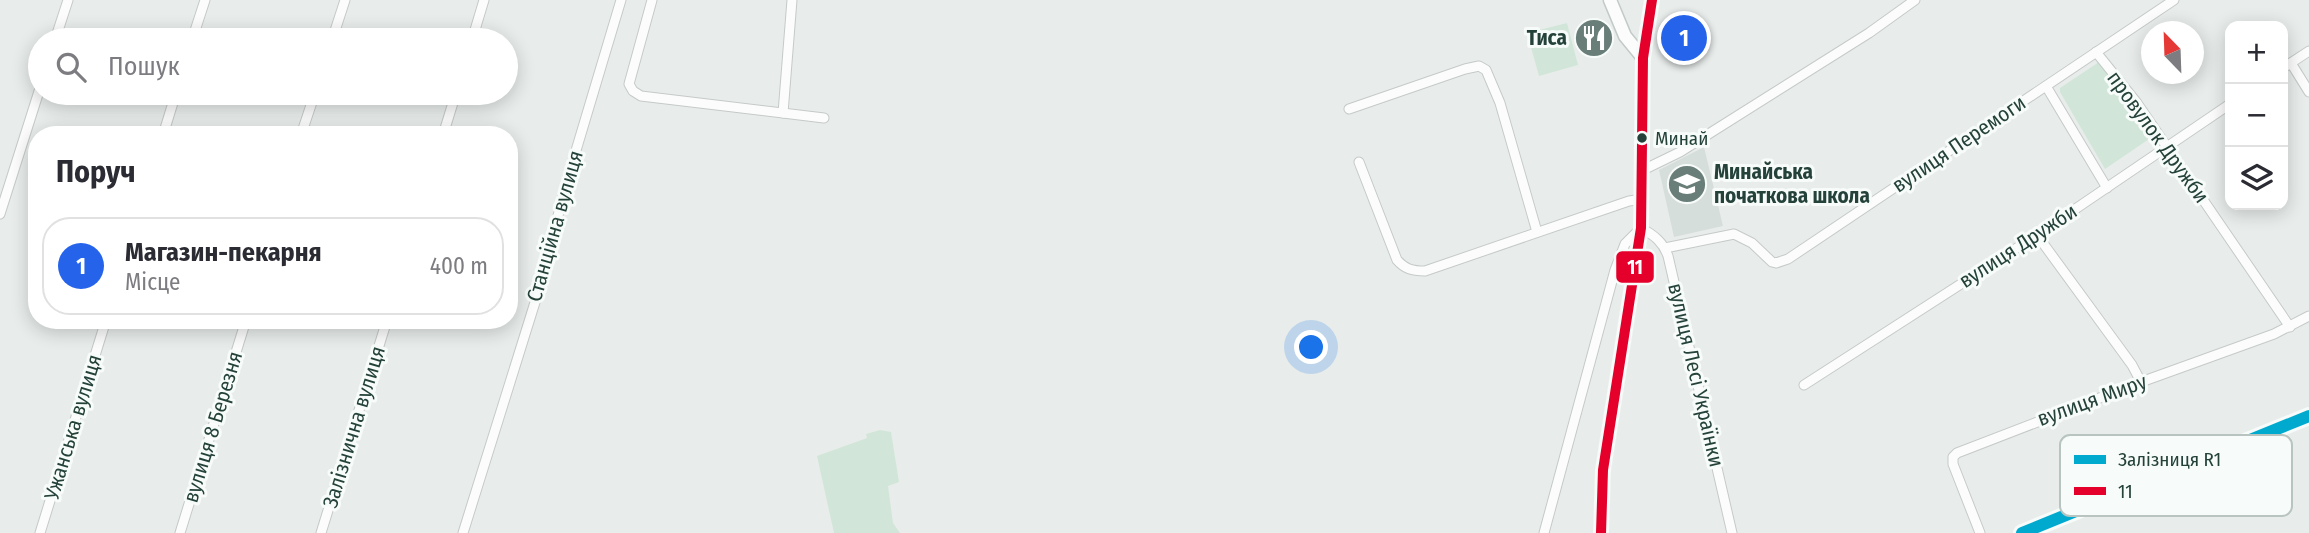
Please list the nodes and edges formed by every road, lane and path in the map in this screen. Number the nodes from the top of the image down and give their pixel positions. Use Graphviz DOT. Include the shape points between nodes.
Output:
graph roads {
  1 [pos="68,0"];
  2 [pos="205,0"];
  3 [pos="345,0"];
  4 [pos="484,0"];
  5 [pos="621,0"];
  6 [pos="652,0"];
  7 [pos="792,0"];
  8 [pos="1610,0"];
  9 [pos="1652,0"];
  10 [pos="1915,0"];
  11 [pos="2174,0"];
  12 [pos="59,28"];
  13 [pos="196,28"];
  14 [pos="336,28"];
  15 [pos="476,28"];
  16 [pos="2309,51"];
  17 [pos="2096,52"];
  18 [pos="1643,58"];
  19 [pos="2288,65"];
  20 [pos="2288,67"];
  21 [pos="2046,86"];
  22 [pos="2309,92"];
  23 [pos="35,105"];
  24 [pos="172,105"];
  25 [pos="311,105"];
  26 [pos="452,105"];
  27 [pos="2225,108"];
  28 [pos="1349,110"];
  29 [pos="783,113"];
  30 [pos="824,118"];
  31 [pos="166,126"];
  32 [pos="304,126"];
  33 [pos="446,126"];
  34 [pos="2168,148"];
  35 [pos="1359,162"];
  36 [pos="1643,170"];
  37 [pos="2106,188"];
  38 [pos="1643,199"];
  39 [pos="0,214"];
  40 [pos="1641,228"];
  41 [pos="1537,232"];
  42 [pos="2036,235"];
  43 [pos="1665,248"];
  44 [pos="2309,316"];
  45 [pos="2290,327"];
  46 [pos="103,329"];
  47 [pos="243,329"];
  48 [pos="384,329"];
  49 [pos="2141,382"];
  50 [pos="1804,385"];
  51 [pos="40,533"];
  52 [pos="180,533"];
  53 [pos="321,533"];
  54 [pos="463,533"];
  55 [pos="1544,533"];
  56 [pos="1601,533"];
  57 [pos="1732,533"];
  58 [pos="1980,533"];
  1 -- 12 [label="street"];
  2 -- 13 [label="street"];
  3 -- 14 [label="street"];
  4 -- 15 [label="street"];
  5 -- 54 [label="street, Станційна вулиця" via="541,283"];
  6 -- 29 [label="street" via="629,84 633,91 641,96"];
  7 -- 29 [label="street"];
  8 -- 18 [label="main road" via="1625,36"];
  9 -- 18 [label="main road"];
  10 -- 36 [label="street" via="1869,33"];
  11 -- 17 [label="street, вулиця Перемоги"];
  16 -- 19 [label="street"];
  17 -- 21 [label="street, вулиця Перемоги"];
  17 -- 34 [label="street, провулок Дружби"];
  18 -- 36 [label="main road"];
  20 -- 22 [label="street"];
  21 -- 37 [label="street"];
  21 -- 43 [label="street, вулиця Перемоги" via="1781,262 1772,262 1734,234"];
  23 -- 39 [label="street"];
  24 -- 31 [label="street"];
  25 -- 32 [label="street"];
  26 -- 33 [label="street"];
  27 -- 34 [label="street, вулиця Дружби"];
  28 -- 41 [label="street" via="1465,69 1479,66 1486,70"];
  29 -- 30 [label="street"];
  34 -- 37 [label="street, вулиця Дружби"];
  34 -- 45 [label="street, провулок Дружби"];
  35 -- 41 [label="street" via="1395,256 1404,267 1424,271"];
  36 -- 38 [label="main road"];
  37 -- 42 [label="street, вулиця Дружби"];
  38 -- 40 [label="main road"];
  38 -- 41 [label="street"];
  40 -- 43 [label="street"];
  40 -- 55 [label="street" via="1625,244 1615,270"];
  40 -- 56 [label="main road" via="1603,470"];
  42 -- 49 [label="street"];
  42 -- 50 [label="street, вулиця Дружби"];
  43 -- 57 [label="street, вулиця Лесі Українки"];
  44 -- 45 [label="street, вулиця Миру"];
  45 -- 49 [label="street, вулиця Миру"];
  46 -- 51 [label="street, Ужанська вулиця"];
  47 -- 52 [label="street, вулиця 8 Березня"];
  48 -- 53 [label="street, Залізнична вулиця"];
  49 -- 58 [label="street, вулиця Миру" via="1954,455 1953,464"];
}
